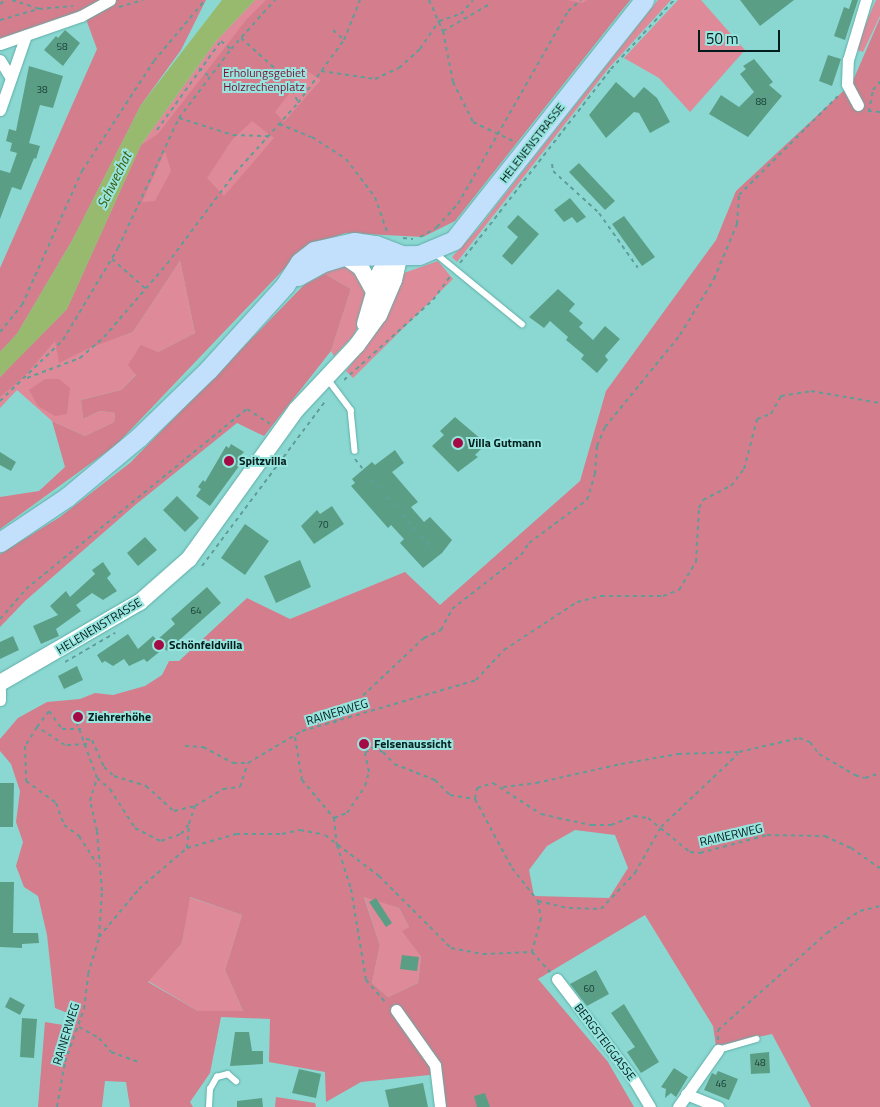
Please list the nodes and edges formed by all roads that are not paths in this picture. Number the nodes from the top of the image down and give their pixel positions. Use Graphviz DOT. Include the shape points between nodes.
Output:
graph roads {
  1 [pos="644,0"];
  2 [pos="866,0"];
  3 [pos="105,3"];
  4 [pos="26,34"];
  5 [pos="0,44"];
  6 [pos="0,60"];
  7 [pos="11,78"];
  8 [pos="858,105"];
  9 [pos="0,110"];
  10 [pos="400,244"];
  11 [pos="433,251"];
  12 [pos="344,256"];
  13 [pos="285,285"];
  14 [pos="373,290"];
  15 [pos="522,324"];
  16 [pos="357,345"];
  17 [pos="325,377"];
  18 [pos="355,451"];
  19 [pos="0,542"];
  20 [pos="0,683"];
  21 [pos="0,690"];
  22 [pos="0,700"];
  23 [pos="557,979"];
  24 [pos="396,1010"];
  25 [pos="756,1039"];
  26 [pos="718,1050"];
  27 [pos="236,1081"];
  28 [pos="686,1094"];
  29 [pos="209,1107"];
  30 [pos="440,1107"];
  31 [pos="650,1107"];
  32 [pos="678,1107"];
  33 [pos="718,1107"];
  1 -- 11 [label="main road, HELENENSTRASSE" via="468,226 454,240"];
  2 -- 8 [label="street" via="848,60 847,84"];
  3 -- 4 [label="street" via="81,16"];
  4 -- 5 [label="street"];
  4 -- 7 [label="street"];
  6 -- 7 [label="street"];
  7 -- 9 [label="street"];
  10 -- 11 [label="main road, HELENENSTRASSE" via="419,255"];
  10 -- 12 [label="main road, HELENENSTRASSE"];
  10 -- 13 [label="main road" via="335,244 314,251 300,262"];
  10 -- 14 [label="street, HELENENSTRASSE" via="385,264"];
  10 -- 16 [label="street, HELENENSTRASSE" via="394,280 379,315"];
  11 -- 15 [label="lane"];
  12 -- 13 [label="main road, HELENENSTRASSE" via="321,263"];
  12 -- 14 [label="street" via="361,268"];
  13 -- 19 [label="main road" via="208,370 138,438 67,497"];
  14 -- 16 [label="street, HELENENSTRASSE" via="369,317"];
  16 -- 17 [label="street, HELENENSTRASSE"];
  17 -- 18 [label="lane" via="351,410"];
  17 -- 20 [label="street, HELENENSTRASSE" via="281,431 189,559 148,596 90,634"];
  21 -- 22 [label="street"];
  23 -- 31 [label="street, BERGSTEIGGASSE" via="632,1077"];
  24 -- 30 [label="street" via="435,1065"];
  25 -- 26 [label="lane"];
  26 -- 28 [label="street"];
  27 -- 29 [label="lane" via="228,1074 218,1077 210,1089"];
  28 -- 32 [label="street"];
  28 -- 33 [label="street"];
}
